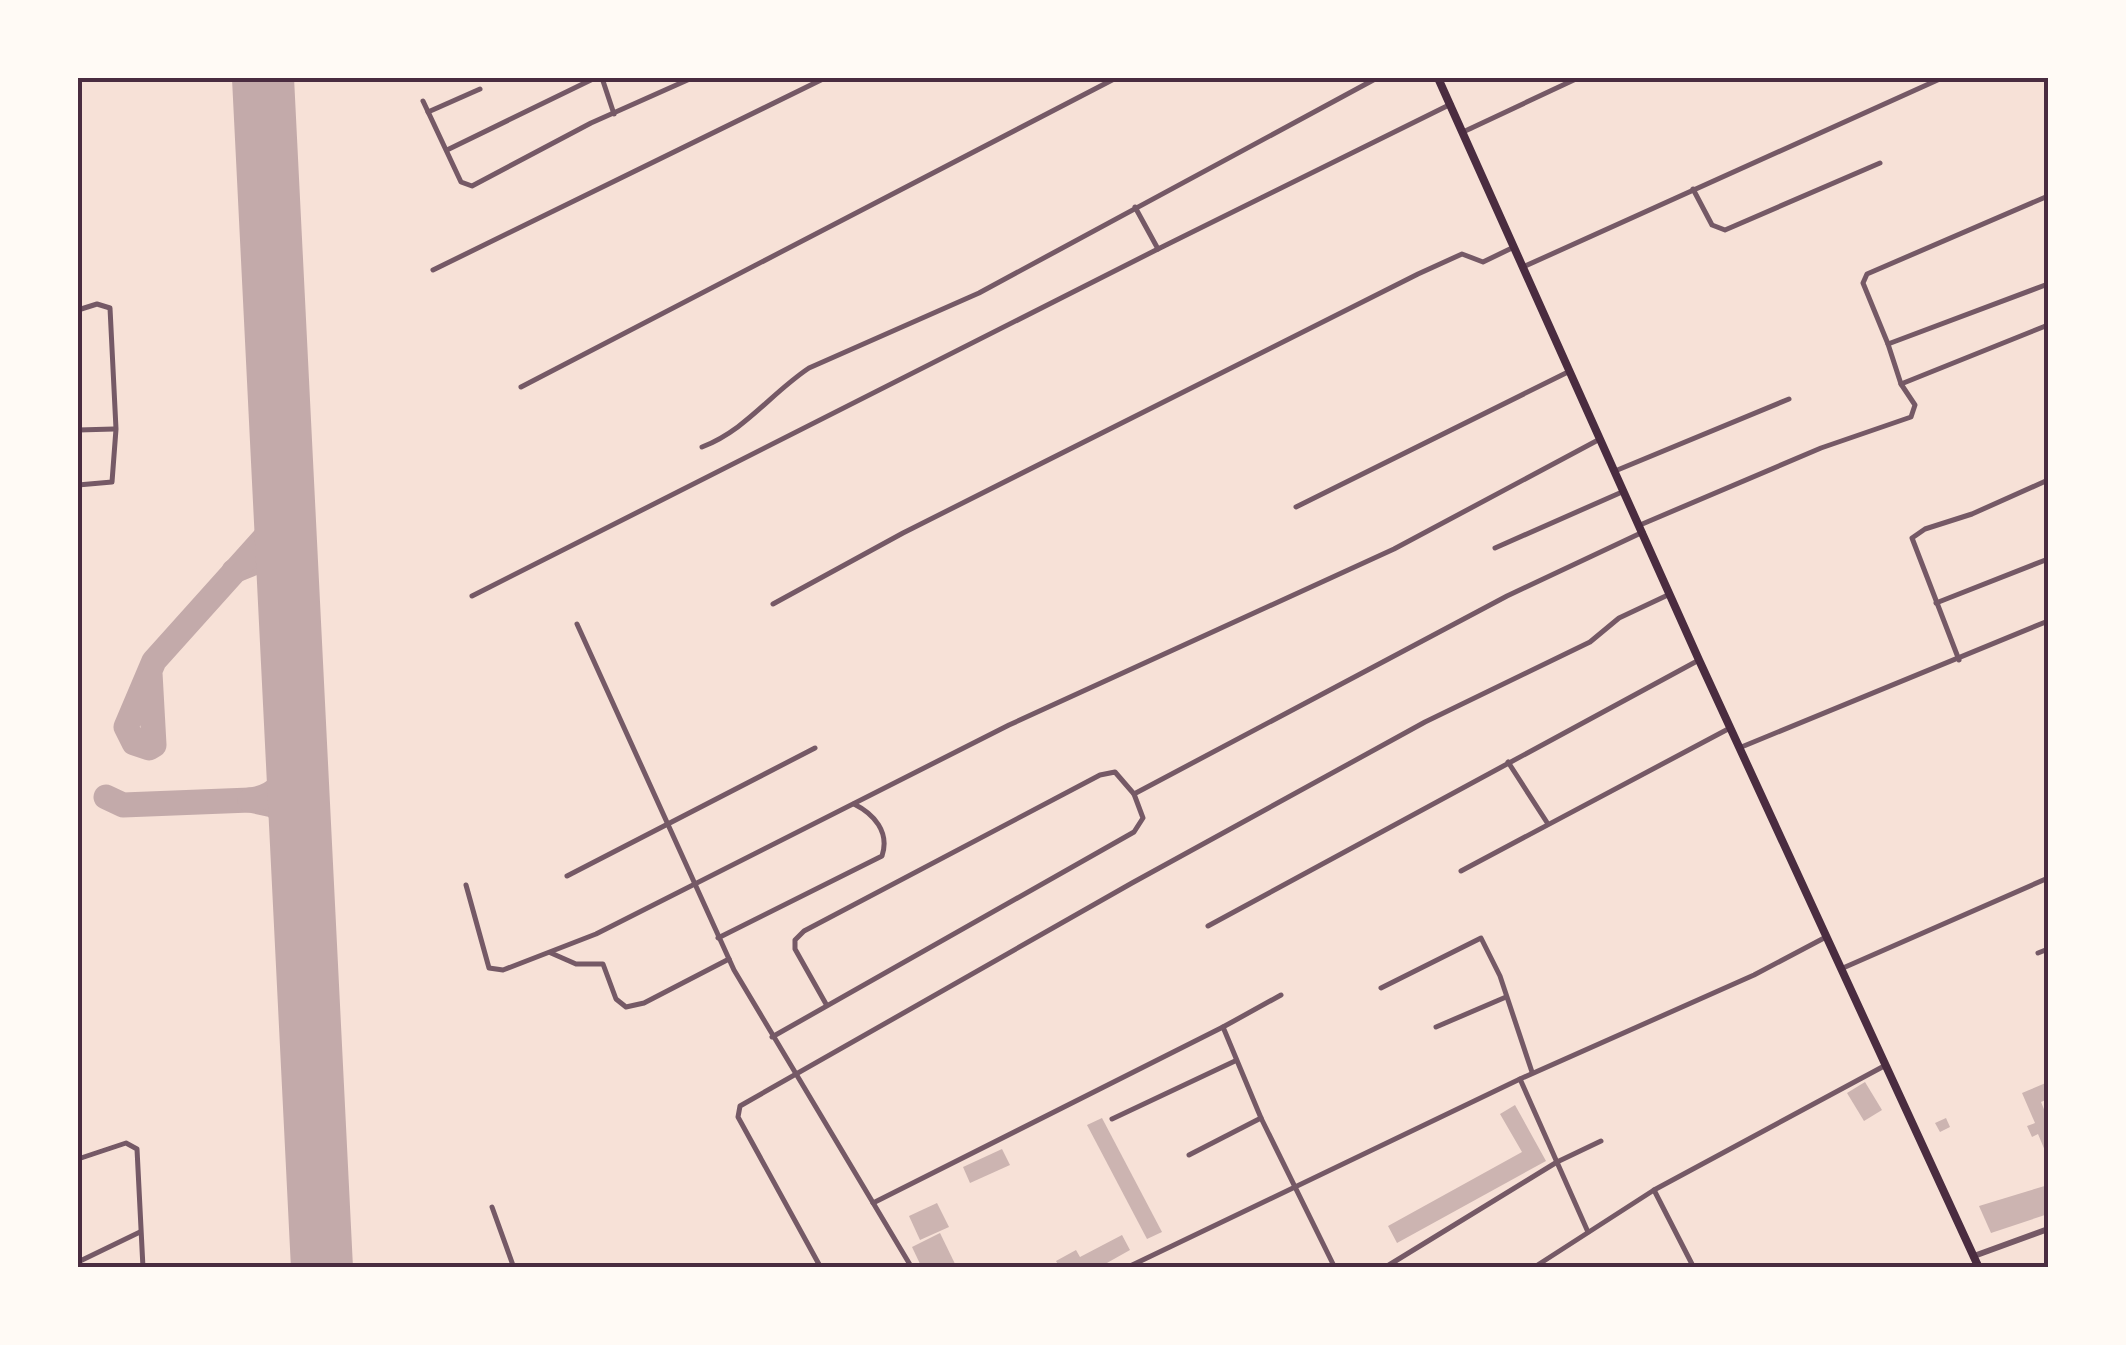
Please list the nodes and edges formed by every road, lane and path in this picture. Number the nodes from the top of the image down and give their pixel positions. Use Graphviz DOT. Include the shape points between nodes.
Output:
graph roads {
  1 [pos="598,78"];
  2 [pos="692,78"];
  3 [pos="825,78"];
  4 [pos="1116,78"];
  5 [pos="1377,78"];
  6 [pos="1438,78"];
  7 [pos="1578,78"];
  8 [pos="1942,78"];
  9 [pos="480,90"];
  10 [pos="423,101"];
  11 [pos="1450,104"];
  12 [pos="428,112"];
  13 [pos="614,114"];
  14 [pos="1463,132"];
  15 [pos="447,150"];
  16 [pos="1880,162"];
  17 [pos="1693,189"];
  18 [pos="2048,196"];
  19 [pos="1135,208"];
  20 [pos="1514,246"];
  21 [pos="1158,250"];
  22 [pos="1523,267"];
  23 [pos="433,270"];
  24 [pos="2048,284"];
  25 [pos="78,310"];
  26 [pos="2048,325"];
  27 [pos="1888,344"];
  28 [pos="1570,371"];
  29 [pos="1901,384"];
  30 [pos="521,386"];
  31 [pos="1789,399"];
  32 [pos="116,429"];
  33 [pos="78,430"];
  34 [pos="1600,440"];
  35 [pos="702,447"];
  36 [pos="1615,471"];
  37 [pos="2048,480"];
  38 [pos="78,484"];
  39 [pos="1625,491"];
  40 [pos="1296,507"];
  41 [pos="1642,528"];
  42 [pos="1495,548"];
  43 [pos="2048,559"];
  44 [pos="1670,594"];
  45 [pos="472,596"];
  46 [pos="1936,603"];
  47 [pos="772,604"];
  48 [pos="2048,621"];
  49 [pos="576,624"];
  50 [pos="1698,660"];
  51 [pos="1959,660"];
  52 [pos="1730,728"];
  53 [pos="816,748"];
  54 [pos="1739,748"];
  55 [pos="1508,762"];
  56 [pos="1134,794"];
  57 [pos="854,804"];
  58 [pos="1548,824"];
  59 [pos="668,825"];
  60 [pos="1461,871"];
  61 [pos="568,876"];
  62 [pos="2048,878"];
  63 [pos="466,885"];
  64 [pos="693,886"];
  65 [pos="1208,926"];
  66 [pos="1829,935"];
  67 [pos="718,938"];
  68 [pos="2048,949"];
  69 [pos="550,954"];
  70 [pos="2038,954"];
  71 [pos="729,959"];
  72 [pos="1843,968"];
  73 [pos="1382,988"];
  74 [pos="1281,995"];
  75 [pos="1506,997"];
  76 [pos="826,1004"];
  77 [pos="1436,1026"];
  78 [pos="1223,1027"];
  79 [pos="772,1038"];
  80 [pos="1235,1061"];
  81 [pos="1886,1065"];
  82 [pos="798,1073"];
  83 [pos="1532,1073"];
  84 [pos="1520,1078"];
  85 [pos="1261,1118"];
  86 [pos="1112,1119"];
  87 [pos="1601,1141"];
  88 [pos="1189,1156"];
  89 [pos="78,1159"];
  90 [pos="1556,1162"];
  91 [pos="1296,1184"];
  92 [pos="1654,1190"];
  93 [pos="874,1203"];
  94 [pos="492,1207"];
  95 [pos="2048,1229"];
  96 [pos="140,1232"];
  97 [pos="1588,1232"];
  98 [pos="1974,1256"];
  99 [pos="78,1262"];
  100 [pos="143,1268"];
  101 [pos="514,1268"];
  102 [pos="821,1268"];
  103 [pos="912,1268"];
  104 [pos="1126,1268"];
  105 [pos="1335,1268"];
  106 [pos="1384,1268"];
  107 [pos="1534,1268"];
  108 [pos="1694,1268"];
  109 [pos="1979,1268"];
  1 -- 13 [label="street"];
  1 -- 15 [label="street"];
  2 -- 13 [label="street"];
  3 -- 23 [label="street"];
  4 -- 30 [label="street"];
  5 -- 19 [label="street"];
  6 -- 11 [label="highway"];
  7 -- 14 [label="street"];
  8 -- 17 [label="street"];
  9 -- 12 [label="street"];
  10 -- 12 [label="street"];
  11 -- 14 [label="highway"];
  11 -- 21 [label="street"];
  12 -- 15 [label="street"];
  13 -- 15 [label="street" via="472,186 462,182"];
  14 -- 20 [label="highway"];
  16 -- 17 [label="street" via="1724,230 1712,225"];
  17 -- 22 [label="street"];
  18 -- 27 [label="street" via="1867,274 1863,283"];
  19 -- 21 [label="street"];
  19 -- 35 [label="street" via="979,292 809,368 746,424"];
  20 -- 22 [label="highway"];
  20 -- 47 [label="street" via="1478,262 1462,254 1418,274"];
  21 -- 45 [label="street"];
  22 -- 28 [label="highway"];
  24 -- 27 [label="street"];
  25 -- 32 [label="street" via="110,308"];
  26 -- 29 [label="street"];
  27 -- 29 [label="street"];
  28 -- 34 [label="highway"];
  28 -- 40 [label="street"];
  29 -- 41 [label="street" via="1915,406 1910,417 1822,448"];
  31 -- 36 [label="street"];
  32 -- 33 [label="street"];
  32 -- 38 [label="street" via="112,482"];
  34 -- 36 [label="highway"];
  34 -- 57 [label="street" via="1394,549 1064,699"];
  36 -- 39 [label="highway"];
  37 -- 46 [label="street" via="1916,534 1912,544"];
  39 -- 41 [label="highway"];
  39 -- 42 [label="street"];
  41 -- 44 [label="highway"];
  41 -- 56 [label="street"];
  43 -- 46 [label="street"];
  44 -- 50 [label="highway"];
  44 -- 82 [label="street" via="1149,873"];
  46 -- 51 [label="street"];
  48 -- 51 [label="street"];
  49 -- 59 [label="street"];
  50 -- 52 [label="highway"];
  50 -- 55 [label="street"];
  51 -- 54 [label="street"];
  52 -- 54 [label="highway"];
  52 -- 58 [label="street"];
  53 -- 59 [label="street"];
  54 -- 66 [label="highway"];
  55 -- 58 [label="street"];
  55 -- 65 [label="street"];
  56 -- 76 [label="street" via="1143,818 1134,832"];
  56 -- 76 [label="street" via="1115,772 1100,776 804,931 795,949"];
  57 -- 64 [label="street"];
  57 -- 67 [label="street" via="876,819 882,856"];
  58 -- 60 [label="street"];
  59 -- 61 [label="street"];
  59 -- 64 [label="street"];
  62 -- 72 [label="street"];
  63 -- 69 [label="street" via="489,968 503,970"];
  64 -- 67 [label="street"];
  64 -- 69 [label="street"];
  66 -- 72 [label="highway"];
  66 -- 83 [label="street"];
  67 -- 71 [label="street"];
  68 -- 70 [label="street"];
  69 -- 71 [label="street" via="576,964 604,964 616,1000 626,1007"];
  71 -- 79 [label="street"];
  72 -- 81 [label="highway"];
  73 -- 75 [label="street" via="1481,938"];
  74 -- 78 [label="street"];
  75 -- 77 [label="street"];
  75 -- 83 [label="street"];
  76 -- 79 [label="street"];
  78 -- 80 [label="street"];
  78 -- 93 [label="street"];
  79 -- 82 [label="street"];
  80 -- 85 [label="street"];
  80 -- 86 [label="street"];
  81 -- 92 [label="street"];
  81 -- 98 [label="highway"];
  82 -- 93 [label="street"];
  82 -- 102 [label="street" via="737,1110"];
  83 -- 84 [label="street"];
  84 -- 90 [label="street"];
  84 -- 91 [label="street"];
  85 -- 88 [label="street"];
  85 -- 91 [label="street"];
  87 -- 90 [label="street"];
  89 -- 96 [label="street" via="126,1142 134,1146"];
  90 -- 97 [label="street"];
  90 -- 106 [label="street"];
  91 -- 104 [label="street"];
  91 -- 105 [label="street"];
  92 -- 97 [label="street"];
  92 -- 108 [label="street"];
  93 -- 103 [label="street"];
  94 -- 101 [label="street"];
  95 -- 98 [label="street"];
  96 -- 99 [label="street"];
  96 -- 100 [label="street"];
  97 -- 107 [label="street"];
  98 -- 109 [label="highway"];
}
